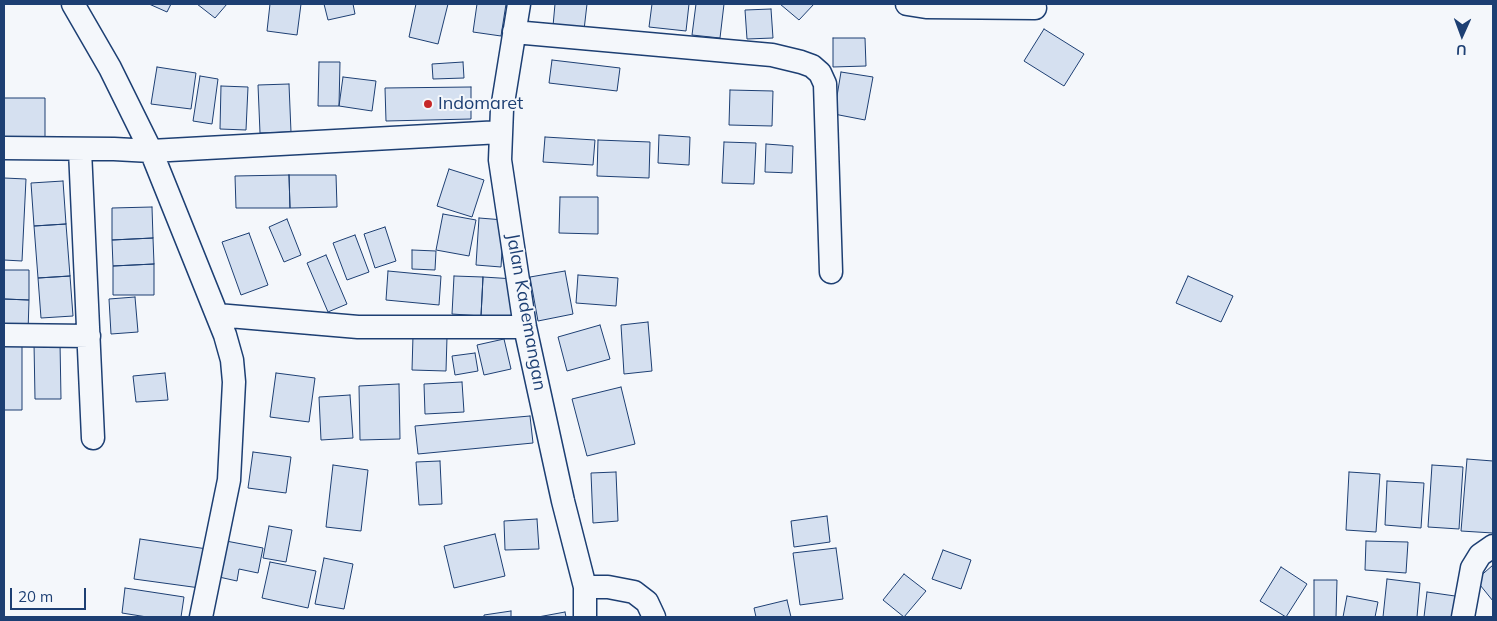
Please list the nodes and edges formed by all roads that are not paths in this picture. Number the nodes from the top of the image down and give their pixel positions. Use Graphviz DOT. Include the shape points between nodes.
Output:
graph roads {
  1 [pos="72,4"];
  2 [pos="519,4"];
  3 [pos="907,4"];
  4 [pos="1035,8"];
  5 [pos="514,32"];
  6 [pos="501,132"];
  7 [pos="4,148"];
  8 [pos="80,150"];
  9 [pos="151,151"];
  10 [pos="831,272"];
  11 [pos="217,315"];
  12 [pos="525,327"];
  13 [pos="4,335"];
  14 [pos="88,336"];
  15 [pos="94,438"];
  16 [pos="1493,546"];
  17 [pos="585,587"];
  18 [pos="201,617"];
  19 [pos="585,617"];
  20 [pos="654,617"];
  21 [pos="1463,617"];
  1 -- 9 [label="street" via="110,68"];
  2 -- 5 [label="street, Jalan Kademangan"];
  3 -- 4 [label="street"];
  5 -- 6 [label="street, Jalan Kademangan"];
  5 -- 10 [label="street" via="772,55 812,66 825,84"];
  6 -- 9 [label="street"];
  6 -- 12 [label="street, Jalan Kademangan" via="500,160"];
  7 -- 8 [label="street"];
  8 -- 9 [label="street"];
  8 -- 14 [label="street"];
  9 -- 11 [label="street"];
  11 -- 12 [label="street" via="358,327"];
  11 -- 18 [label="street" via="232,360 234,382 228,480"];
  12 -- 17 [label="street, Jalan Kademangan"];
  13 -- 14 [label="street"];
  14 -- 15 [label="street"];
  16 -- 21 [label="street" via="1480,555 1472,568"];
  17 -- 19 [label="street, Jalan Kademangan"];
  17 -- 20 [label="street" via="634,592 647,602"];
}
